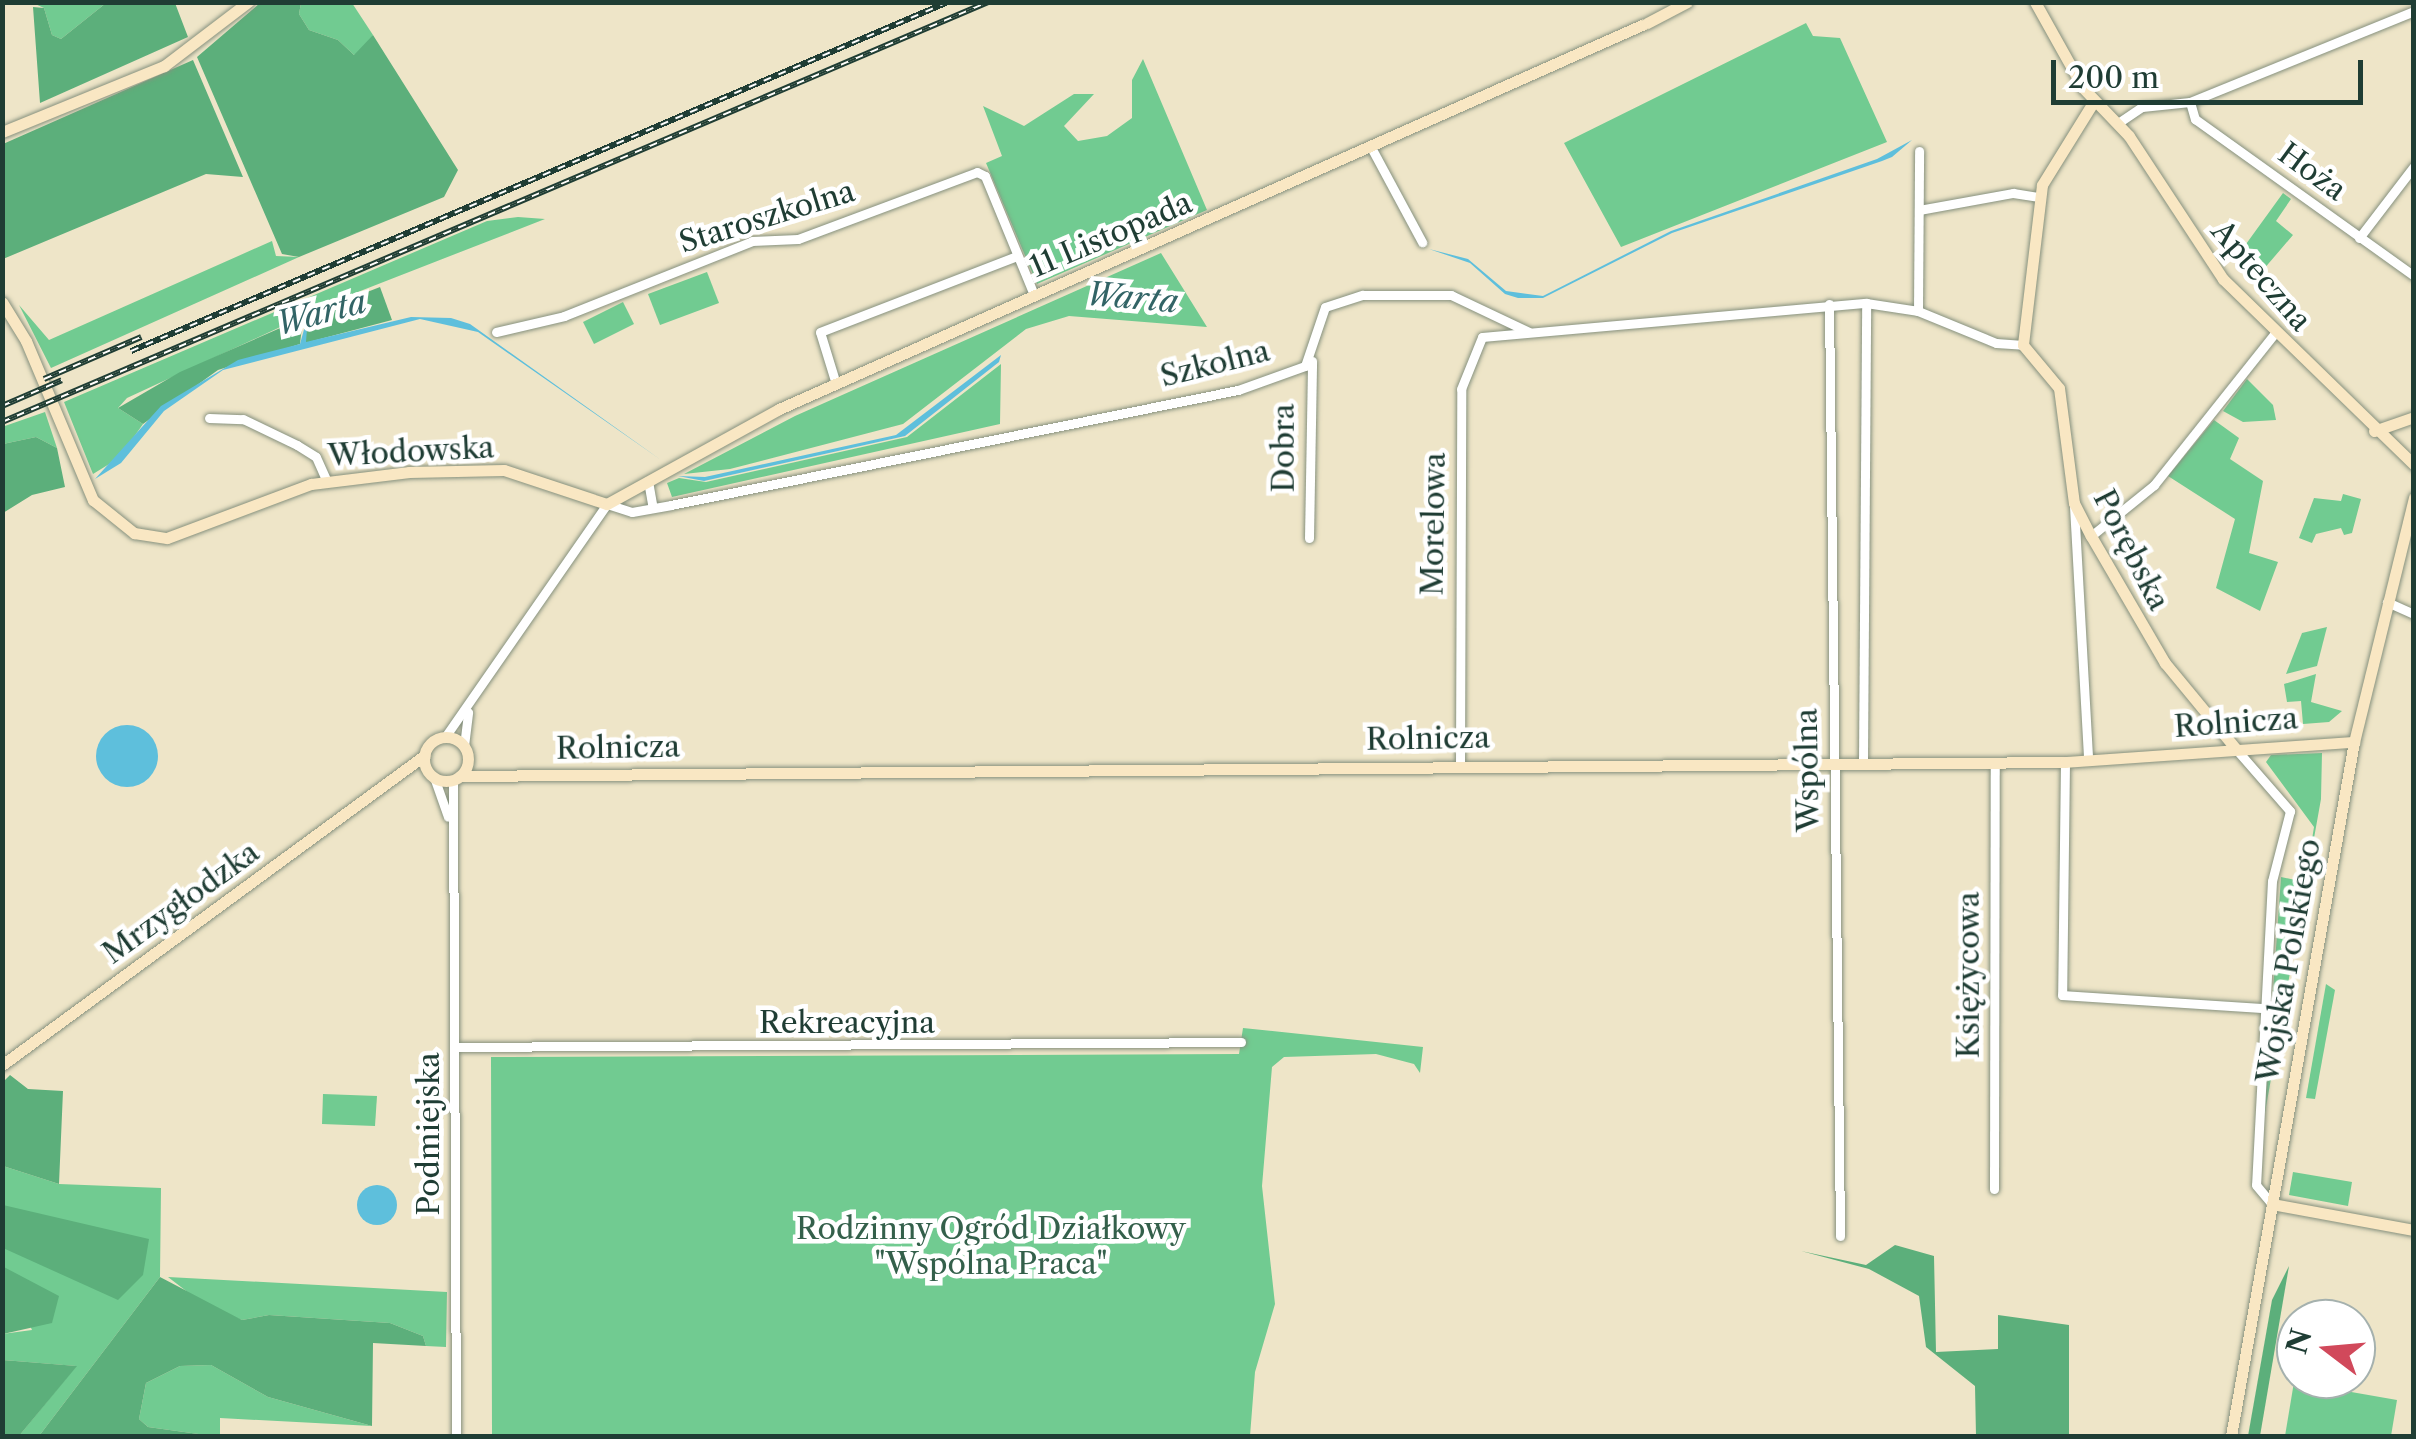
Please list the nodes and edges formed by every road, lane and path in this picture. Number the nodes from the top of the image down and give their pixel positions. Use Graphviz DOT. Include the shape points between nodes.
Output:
graph roads {
  1 [pos="248,2"];
  2 [pos="1687,2"];
  3 [pos="2036,2"];
  4 [pos="2414,11"];
  5 [pos="2094,100"];
  6 [pos="2190,102"];
  7 [pos="2118,123"];
  8 [pos="2,132"];
  9 [pos="1372,149"];
  10 [pos="1919,151"];
  11 [pos="2413,169"];
  12 [pos="2038,197"];
  13 [pos="1919,210"];
  14 [pos="2359,238"];
  15 [pos="1422,242"];
  16 [pos="1017,256"];
  17 [pos="2414,276"];
  18 [pos="1034,296"];
  19 [pos="2,302"];
  20 [pos="1866,303"];
  21 [pos="1829,304"];
  22 [pos="1918,310"];
  23 [pos="496,332"];
  24 [pos="1530,332"];
  25 [pos="2274,334"];
  26 [pos="2023,345"];
  27 [pos="1312,358"];
  28 [pos="836,384"];
  29 [pos="210,418"];
  30 [pos="2414,418"];
  31 [pos="2374,431"];
  32 [pos="2414,465"];
  33 [pos="654,477"];
  34 [pos="326,479"];
  35 [pos="2414,497"];
  36 [pos="2074,503"];
  37 [pos="607,504"];
  38 [pos="653,508"];
  39 [pos="2410,523"];
  40 [pos="2091,536"];
  41 [pos="1308,538"];
  42 [pos="2387,602"];
  43 [pos="2414,614"];
  44 [pos="470,704"];
  45 [pos="444,737"];
  46 [pos="2354,742"];
  47 [pos="464,746"];
  48 [pos="2235,748"];
  49 [pos="425,756"];
  50 [pos="2088,760"];
  51 [pos="468,761"];
  52 [pos="1833,761"];
  53 [pos="1863,761"];
  54 [pos="1995,762"];
  55 [pos="2065,762"];
  56 [pos="1460,764"];
  57 [pos="432,775"];
  58 [pos="502,775"];
  59 [pos="457,778"];
  60 [pos="389,782"];
  61 [pos="452,830"];
  62 [pos="2265,1008"];
  63 [pos="1241,1042"];
  64 [pos="454,1047"];
  65 [pos="2,1065"];
  66 [pos="1994,1189"];
  67 [pos="2272,1204"];
  68 [pos="2414,1230"];
  69 [pos="1840,1236"];
  70 [pos="456,1436"];
  71 [pos="2232,1436"];
  1 -- 8 [label="street" via="192,48"];
  2 -- 9 [label="street, 11 Listopada"];
  3 -- 5 [label="street, Apteczna"];
  4 -- 6 [label="street"];
  5 -- 7 [label="street, Apteczna"];
  5 -- 12 [label="street"];
  6 -- 7 [label="street" via="2152,103"];
  6 -- 14 [label="street, Hoża" via="2195,119"];
  7 -- 25 [label="street, Apteczna" via="2212,266"];
  9 -- 15 [label="street"];
  9 -- 18 [label="street, 11 Listopada"];
  10 -- 13 [label="street"];
  11 -- 14 [label="street"];
  12 -- 13 [label="street" via="2014,194"];
  12 -- 26 [label="street"];
  13 -- 22 [label="street"];
  14 -- 17 [label="street, Hoża"];
  16 -- 18 [label="street, Staroszkolna"];
  16 -- 23 [label="street, Staroszkolna" via="977,172 798,239 752,241 564,316"];
  16 -- 28 [label="street" via="820,332"];
  18 -- 28 [label="street, 11 Listopada"];
  19 -- 34 [label="street, Włodowska" via="91,497 122,528 168,538"];
  20 -- 21 [label="street"];
  20 -- 22 [label="street"];
  20 -- 53 [label="street"];
  21 -- 24 [label="street"];
  21 -- 52 [label="street, Wspólna"];
  22 -- 26 [label="street" via="1996,342"];
  24 -- 27 [label="street, Szkolna" via="1451,294 1363,295 1325,307"];
  24 -- 56 [label="street, Morelowa" via="1482,338 1462,388"];
  25 -- 31 [label="street, Apteczna"];
  25 -- 40 [label="street" via="2154,485"];
  26 -- 36 [label="street, Porębska" via="2059,388"];
  27 -- 38 [label="street, Szkolna" via="1238,390"];
  27 -- 41 [label="street, Dobra"];
  28 -- 33 [label="street, 11 Listopada"];
  29 -- 34 [label="street" via="243,419 297,446 316,458"];
  30 -- 31 [label="street"];
  31 -- 32 [label="street, Apteczna"];
  33 -- 37 [label="street, 11 Listopada"];
  33 -- 38 [label="street"];
  34 -- 37 [label="street, Włodowska" via="504,470"];
  35 -- 39 [label="street, Wojska Polskiego"];
  36 -- 40 [label="street, Porębska"];
  36 -- 50 [label="street"];
  37 -- 38 [label="street, Szkolna" via="629,512"];
  37 -- 44 [label="street"];
  39 -- 42 [label="street, Wojska Polskiego"];
  40 -- 48 [label="street, Porębska" via="2165,663"];
  42 -- 43 [label="street"];
  42 -- 46 [label="street, Wojska Polskiego"];
  44 -- 45 [label="street"];
  44 -- 47 [label="street"];
  45 -- 47 [label="street"];
  45 -- 49 [label="street"];
  46 -- 48 [label="street, Rolnicza"];
  46 -- 67 [label="street, Wojska Polskiego"];
  47 -- 51 [label="street"];
  48 -- 50 [label="street, Rolnicza"];
  48 -- 62 [label="street, Porębska" via="2290,811 2272,881"];
  49 -- 57 [label="street"];
  49 -- 60 [label="street, Mrzygłodzka"];
  50 -- 55 [label="street, Rolnicza"];
  51 -- 58 [label="street, Rolnicza"];
  51 -- 59 [label="street"];
  52 -- 53 [label="street, Rolnicza"];
  52 -- 56 [label="street, Rolnicza"];
  52 -- 69 [label="street, Wspólna"];
  53 -- 54 [label="street, Rolnicza"];
  54 -- 55 [label="street, Rolnicza"];
  54 -- 66 [label="street, Księżycowa"];
  55 -- 62 [label="street" via="2062,996"];
  56 -- 58 [label="street, Rolnicza"];
  57 -- 59 [label="street"];
  57 -- 60 [label="street, Mrzygłodzka"];
  57 -- 61 [label="street, Podmiejska"];
  58 -- 59 [label="street, Rolnicza"];
  59 -- 61 [label="street, Podmiejska"];
  60 -- 65 [label="street, Mrzygłodzka"];
  61 -- 64 [label="street, Podmiejska"];
  62 -- 67 [label="street" via="2256,1185"];
  63 -- 64 [label="street, Rekreacyjna" via="834,1050"];
  64 -- 70 [label="street, Podmiejska"];
  67 -- 68 [label="street"];
  67 -- 71 [label="street, Wojska Polskiego"];
}
